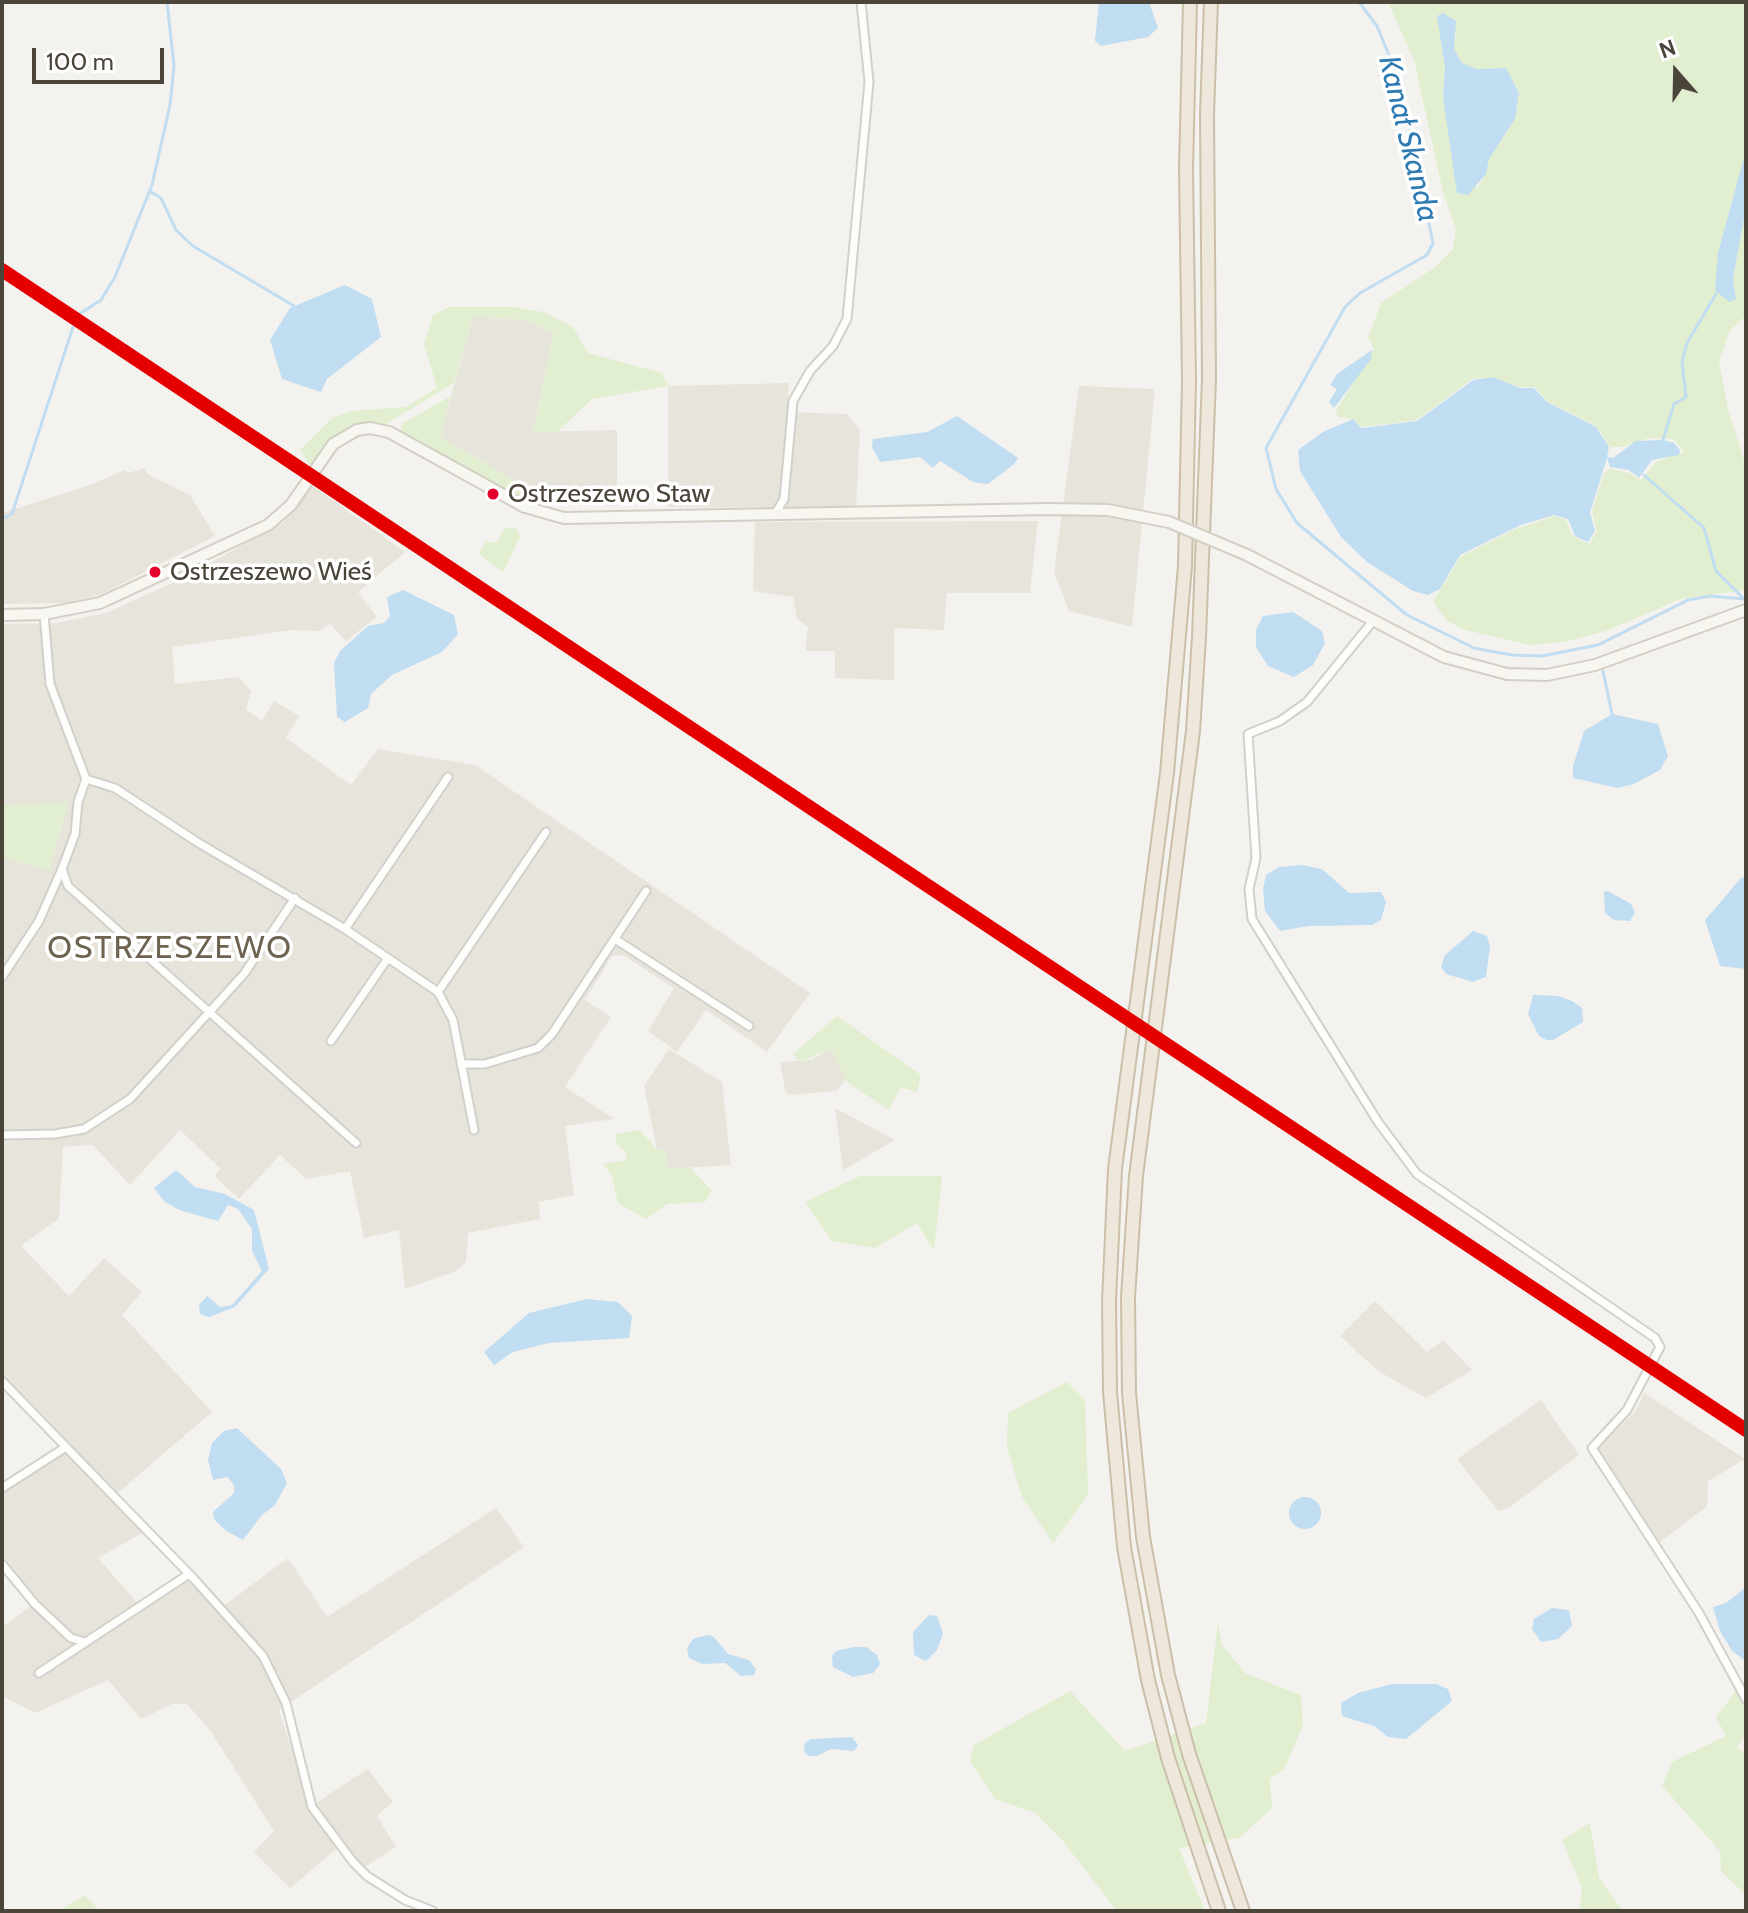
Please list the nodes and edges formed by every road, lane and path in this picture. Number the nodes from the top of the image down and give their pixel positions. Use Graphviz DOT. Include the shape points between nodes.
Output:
graph roads {
  1 [pos="861,2"];
  2 [pos="1190,2"];
  3 [pos="1211,2"];
  4 [pos="775,514"];
  5 [pos="1746,610"];
  6 [pos="44,614"];
  7 [pos="2,615"];
  8 [pos="1373,621"];
  9 [pos="448,777"];
  10 [pos="86,779"];
  11 [pos="546,832"];
  12 [pos="62,869"];
  13 [pos="646,891"];
  14 [pos="295,898"];
  15 [pos="345,929"];
  16 [pos="615,939"];
  17 [pos="388,958"];
  18 [pos="2,977"];
  19 [pos="438,992"];
  20 [pos="209,1010"];
  21 [pos="749,1026"];
  22 [pos="331,1041"];
  23 [pos="461,1064"];
  24 [pos="474,1130"];
  25 [pos="2,1135"];
  26 [pos="356,1143"];
  27 [pos="2,1381"];
  28 [pos="66,1447"];
  29 [pos="2,1488"];
  30 [pos="2,1564"];
  31 [pos="189,1574"];
  32 [pos="85,1642"];
  33 [pos="39,1673"];
  34 [pos="1746,1699"];
  35 [pos="433,1911"];
  36 [pos="1219,1911"];
  37 [pos="1243,1911"];
  1 -- 4 [label="street" via="869,82 847,319 793,401 784,499"];
  2 -- 36 [label="highway" via="1188,396 1180,642 1111,1229 1110,1406 1132,1594 1168,1758"];
  3 -- 37 [label="highway" via="1209,379 1193,731 1143,1106 1128,1297 1130,1407 1151,1591 1189,1754"];
  4 -- 6 [label="street" via="543,515 389,432 370,428 344,436 324,455 302,490 268,525 112,599"];
  4 -- 8 [label="street, bridge" via="1108,510 1169,522 1247,555"];
  5 -- 8 [label="street" via="1595,665 1547,675 1476,668"];
  6 -- 7 [label="street"];
  6 -- 10 [label="street" via="50,684"];
  8 -- 34 [label="street" via="1307,702 1248,734 1256,858 1249,889 1252,919 1378,1122 1417,1174 1655,1338 1660,1347 1627,1410 1592,1448 1699,1613"];
  9 -- 15 [label="street"];
  10 -- 12 [label="street"];
  10 -- 14 [label="street" via="115,788"];
  11 -- 19 [label="street"];
  12 -- 18 [label="street" via="39,921"];
  12 -- 20 [label="street" via="68,886"];
  13 -- 16 [label="street"];
  14 -- 15 [label="street"];
  14 -- 20 [label="street" via="244,974"];
  15 -- 17 [label="street"];
  16 -- 21 [label="street"];
  16 -- 23 [label="street" via="538,1048 485,1064"];
  17 -- 19 [label="street"];
  17 -- 22 [label="street"];
  19 -- 23 [label="street" via="453,1020"];
  20 -- 25 [label="street" via="130,1099 96,1124 55,1134"];
  20 -- 26 [label="street"];
  23 -- 24 [label="street"];
  27 -- 28 [label="street"];
  28 -- 29 [label="street"];
  28 -- 31 [label="street"];
  30 -- 32 [label="street" via="71,1638"];
  31 -- 32 [label="street"];
  31 -- 35 [label="street" via="263,1656 286,1703 312,1807 367,1876"];
  32 -- 33 [label="street"];
}
